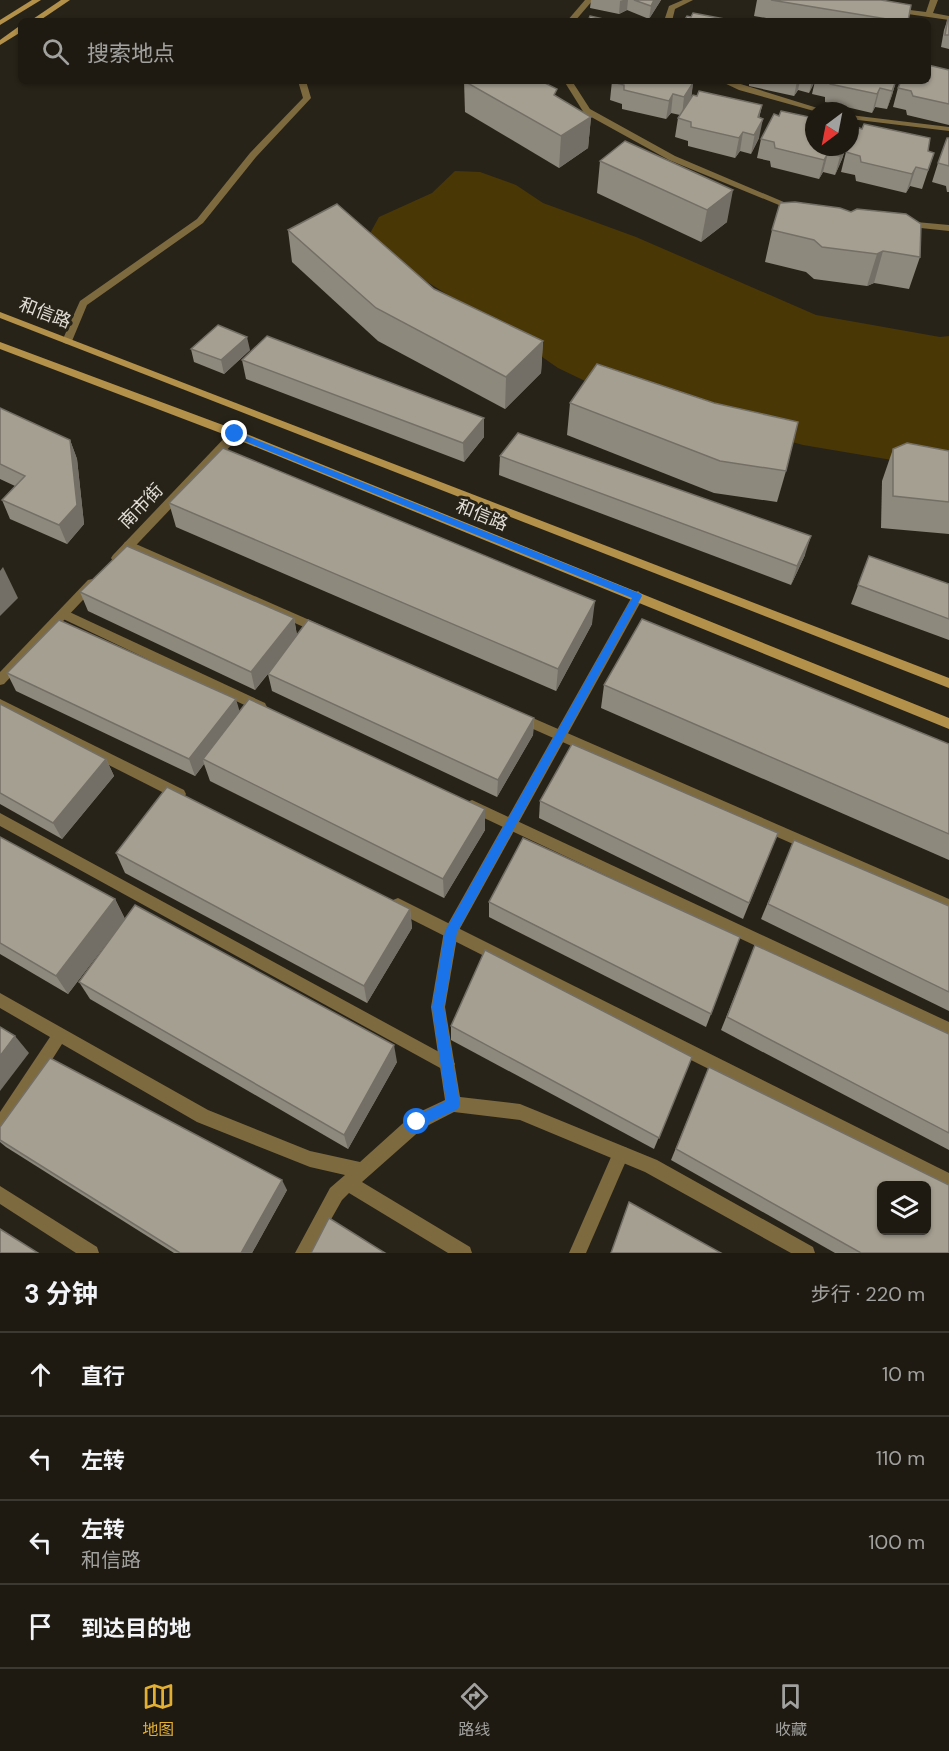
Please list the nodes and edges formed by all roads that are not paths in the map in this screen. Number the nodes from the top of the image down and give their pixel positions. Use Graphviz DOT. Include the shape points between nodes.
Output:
graph roads {
  1 [pos="37,0"];
  2 [pos="66,0"];
  3 [pos="589,0"];
  4 [pos="689,0"];
  5 [pos="934,0"];
  6 [pos="882,8"];
  7 [pos="929,15"];
  8 [pos="39,18"];
  9 [pos="574,18"];
  10 [pos="669,18"];
  11 [pos="949,18"];
  12 [pos="0,23"];
  13 [pos="18,31"];
  14 [pos="0,43"];
  15 [pos="304,84"];
  16 [pos="570,84"];
  17 [pos="732,84"];
  18 [pos="805,106"];
  19 [pos="859,118"];
  20 [pos="949,129"];
  21 [pos="805,213"];
  22 [pos="894,222"];
  23 [pos="949,228"];
  24 [pos="0,315"];
  25 [pos="67,341"];
  26 [pos="0,345"];
  27 [pos="235,434"];
  28 [pos="129,545"];
  29 [pos="638,596"];
  30 [pos="63,614"];
  31 [pos="333,635"];
  32 [pos="0,680"];
  33 [pos="949,683"];
  34 [pos="0,704"];
  35 [pos="506,711"];
  36 [pos="276,714"];
  37 [pos="949,724"];
  38 [pos="560,735"];
  39 [pos="189,799"];
  40 [pos="457,799"];
  41 [pos="0,819"];
  42 [pos="511,824"];
  43 [pos="388,900"];
  44 [pos="949,906"];
  45 [pos="451,931"];
  46 [pos="0,1000"];
  47 [pos="949,1030"];
  48 [pos="60,1034"];
  49 [pos="447,1064"];
  50 [pos="453,1104"];
  51 [pos="0,1126"];
  52 [pos="621,1154"];
  53 [pos="363,1171"];
  54 [pos="949,1182"];
  55 [pos="348,1183"];
  56 [pos="0,1194"];
  57 [pos="91,1253"];
  58 [pos="303,1253"];
  59 [pos="464,1253"];
  60 [pos="577,1253"];
  61 [pos="807,1253"];
  1 -- 12 [label="street"];
  2 -- 8 [label="street"];
  3 -- 9 [label="street"];
  4 -- 10 [label="street" via="672,8"];
  5 -- 7 [label="street"];
  6 -- 7 [label="street"];
  7 -- 11 [label="street"];
  13 -- 14 [label="street"];
  15 -- 25 [label="street" via="308,98 253,155 200,221 83,303"];
  16 -- 21 [label="street" via="587,111 672,158"];
  17 -- 18 [label="street"];
  19 -- 20 [label="street"];
  22 -- 23 [label="street"];
  24 -- 25 [label="street, 和信路"];
  25 -- 33 [label="street, 和信路"];
  26 -- 27 [label="street, 和信路"];
  27 -- 28 [label="street, 南市街"];
  27 -- 29 [label="street, 和信路"];
  28 -- 30 [label="street, 南市街"];
  28 -- 31 [label="street"];
  29 -- 37 [label="street, 和信路"];
  29 -- 38 [label="street"];
  30 -- 32 [label="street, 南市街"];
  30 -- 36 [label="street"];
  34 -- 39 [label="street"];
  35 -- 38 [label="street"];
  38 -- 42 [label="street"];
  38 -- 44 [label="street"];
  40 -- 42 [label="street"];
  41 -- 49 [label="street"];
  42 -- 45 [label="street"];
  42 -- 47 [label="street"];
  43 -- 45 [label="street"];
  45 -- 49 [label="street" via="438,1007"];
  45 -- 54 [label="street"];
  46 -- 48 [label="street"];
  48 -- 51 [label="street"];
  48 -- 53 [label="street" via="203,1116 310,1159"];
  49 -- 50 [label="street"];
  50 -- 52 [label="street" via="520,1112"];
  50 -- 53 [label="street" via="417,1122"];
  52 -- 60 [label="street"];
  52 -- 61 [label="street" via="651,1166"];
  53 -- 55 [label="street"];
  55 -- 58 [label="street" via="336,1194"];
  55 -- 59 [label="street"];
  56 -- 57 [label="street"];
}
